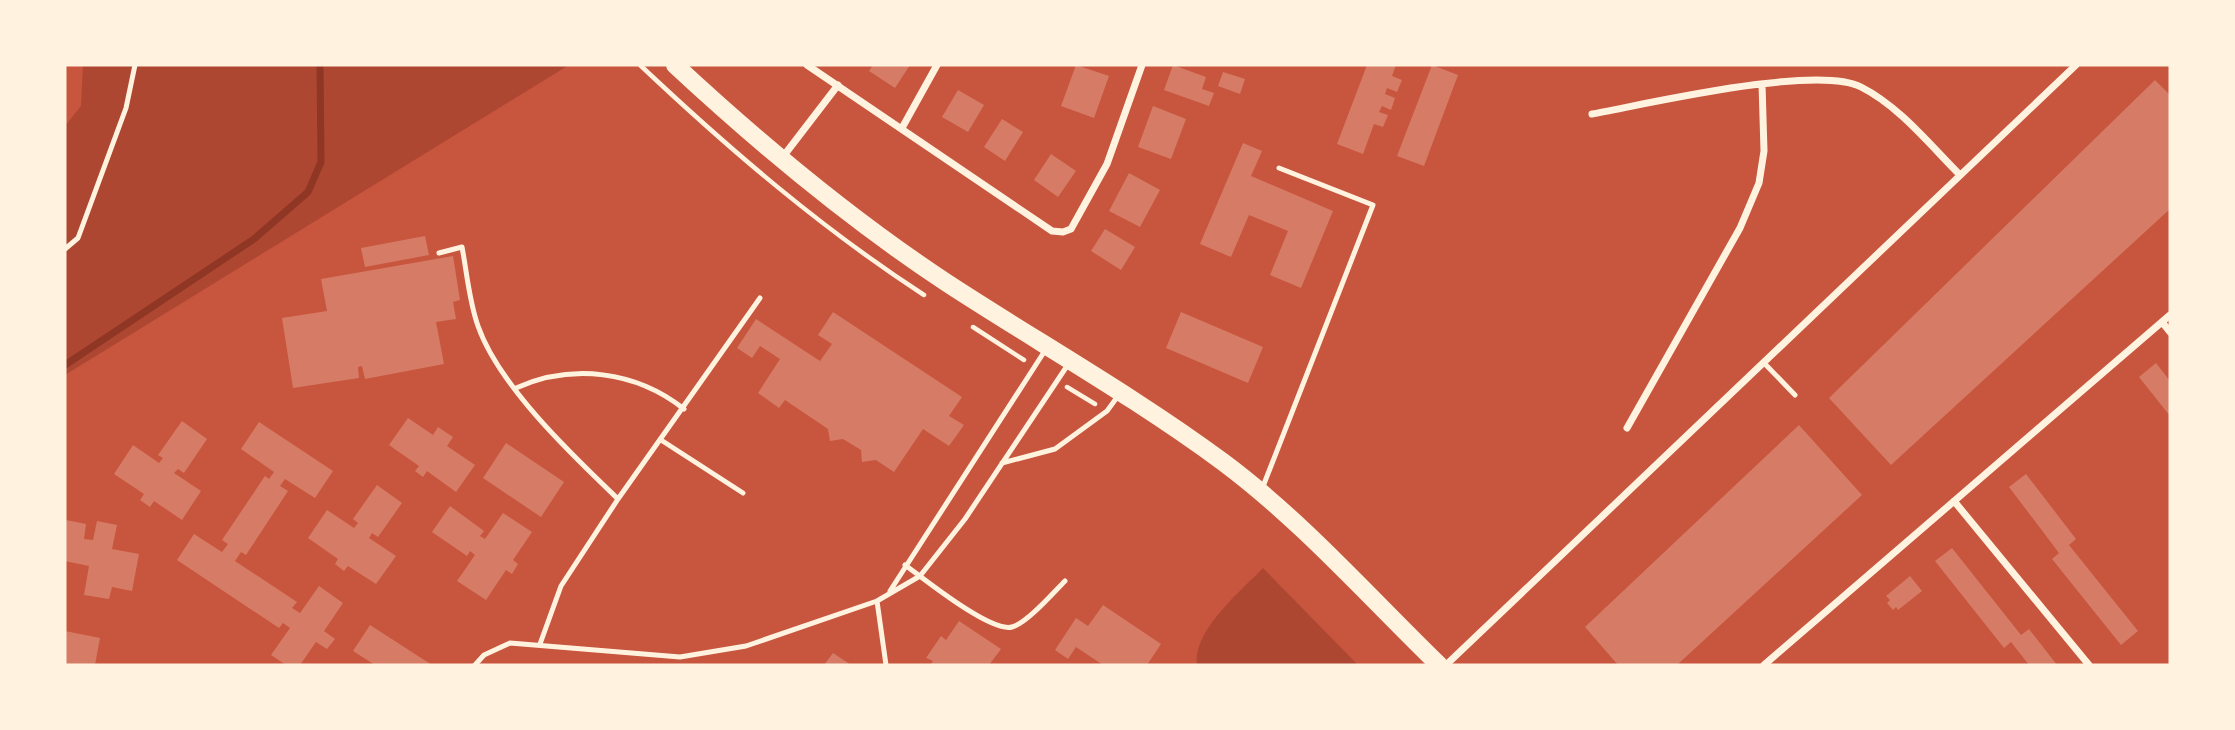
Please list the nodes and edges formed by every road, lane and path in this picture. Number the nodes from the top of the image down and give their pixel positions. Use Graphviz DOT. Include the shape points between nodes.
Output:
graph roads {
  1 [pos="135,65"];
  2 [pos="675,65"];
  3 [pos="807,65"];
  4 [pos="937,65"];
  5 [pos="1142,65"];
  6 [pos="2076,65"];
  7 [pos="1762,84"];
  8 [pos="838,85"];
  9 [pos="1592,114"];
  10 [pos="902,128"];
  11 [pos="781,159"];
  12 [pos="1279,168"];
  13 [pos="1960,176"];
  14 [pos="65,249"];
  15 [pos="439,253"];
  16 [pos="760,298"];
  17 [pos="2170,315"];
  18 [pos="2162,322"];
  19 [pos="2170,332"];
  20 [pos="1047,346"];
  21 [pos="1070,361"];
  22 [pos="1765,364"];
  23 [pos="516,388"];
  24 [pos="1120,394"];
  25 [pos="1796,395"];
  26 [pos="684,409"];
  27 [pos="1627,428"];
  28 [pos="661,440"];
  29 [pos="1001,464"];
  30 [pos="743,493"];
  31 [pos="1260,494"];
  32 [pos="618,499"];
  33 [pos="1954,501"];
  34 [pos="905,565"];
  35 [pos="920,576"];
  36 [pos="1065,581"];
  37 [pos="890,591"];
  38 [pos="877,601"];
  39 [pos="540,644"];
  40 [pos="475,665"];
  41 [pos="886,665"];
  42 [pos="1439,665"];
  43 [pos="1446,665"];
  44 [pos="1764,665"];
  45 [pos="2089,665"];
  1 -- 14 [label="lane" via="126,108 78,238"];
  2 -- 11 [label="main road"];
  3 -- 8 [label="street"];
  4 -- 10 [label="street"];
  5 -- 10 [label="street" via="1107,164 1071,229 1063,232 1052,231"];
  6 -- 13 [label="street"];
  7 -- 9 [label="street"];
  7 -- 13 [label="street" via="1837,79 1859,85 1882,100"];
  7 -- 27 [label="street" via="1759,183 1740,228"];
  8 -- 10 [label="street"];
  8 -- 11 [label="street"];
  11 -- 20 [label="main road" via="946,282"];
  12 -- 31 [label="lane" via="1373,205"];
  13 -- 22 [label="street"];
  15 -- 23 [label="lane" via="462,247 477,324 493,360"];
  16 -- 26 [label="lane"];
  17 -- 18 [label="street"];
  18 -- 19 [label="street"];
  18 -- 33 [label="street"];
  20 -- 21 [label="main road"];
  20 -- 34 [label="lane"];
  21 -- 24 [label="main road"];
  21 -- 29 [label="lane"];
  22 -- 25 [label="lane"];
  22 -- 43 [label="street"];
  23 -- 26 [label="lane" via="543,376 600,374 647,386"];
  23 -- 32 [label="lane" via="581,464"];
  24 -- 29 [label="lane" via="1107,411 1055,449"];
  24 -- 31 [label="main road" via="1184,435"];
  26 -- 28 [label="lane"];
  28 -- 30 [label="lane"];
  28 -- 32 [label="lane"];
  29 -- 35 [label="lane"];
  31 -- 42 [label="main road"];
  32 -- 39 [label="lane" via="561,586"];
  33 -- 44 [label="street"];
  33 -- 45 [label="street"];
  34 -- 35 [label="lane"];
  34 -- 37 [label="lane"];
  35 -- 36 [label="lane" via="992,625 1010,628"];
  35 -- 37 [label="lane"];
  37 -- 38 [label="lane"];
  38 -- 39 [label="lane" via="746,646 705,654 648,655"];
  38 -- 41 [label="lane"];
  39 -- 40 [label="lane" via="510,643 484,655"];
}
